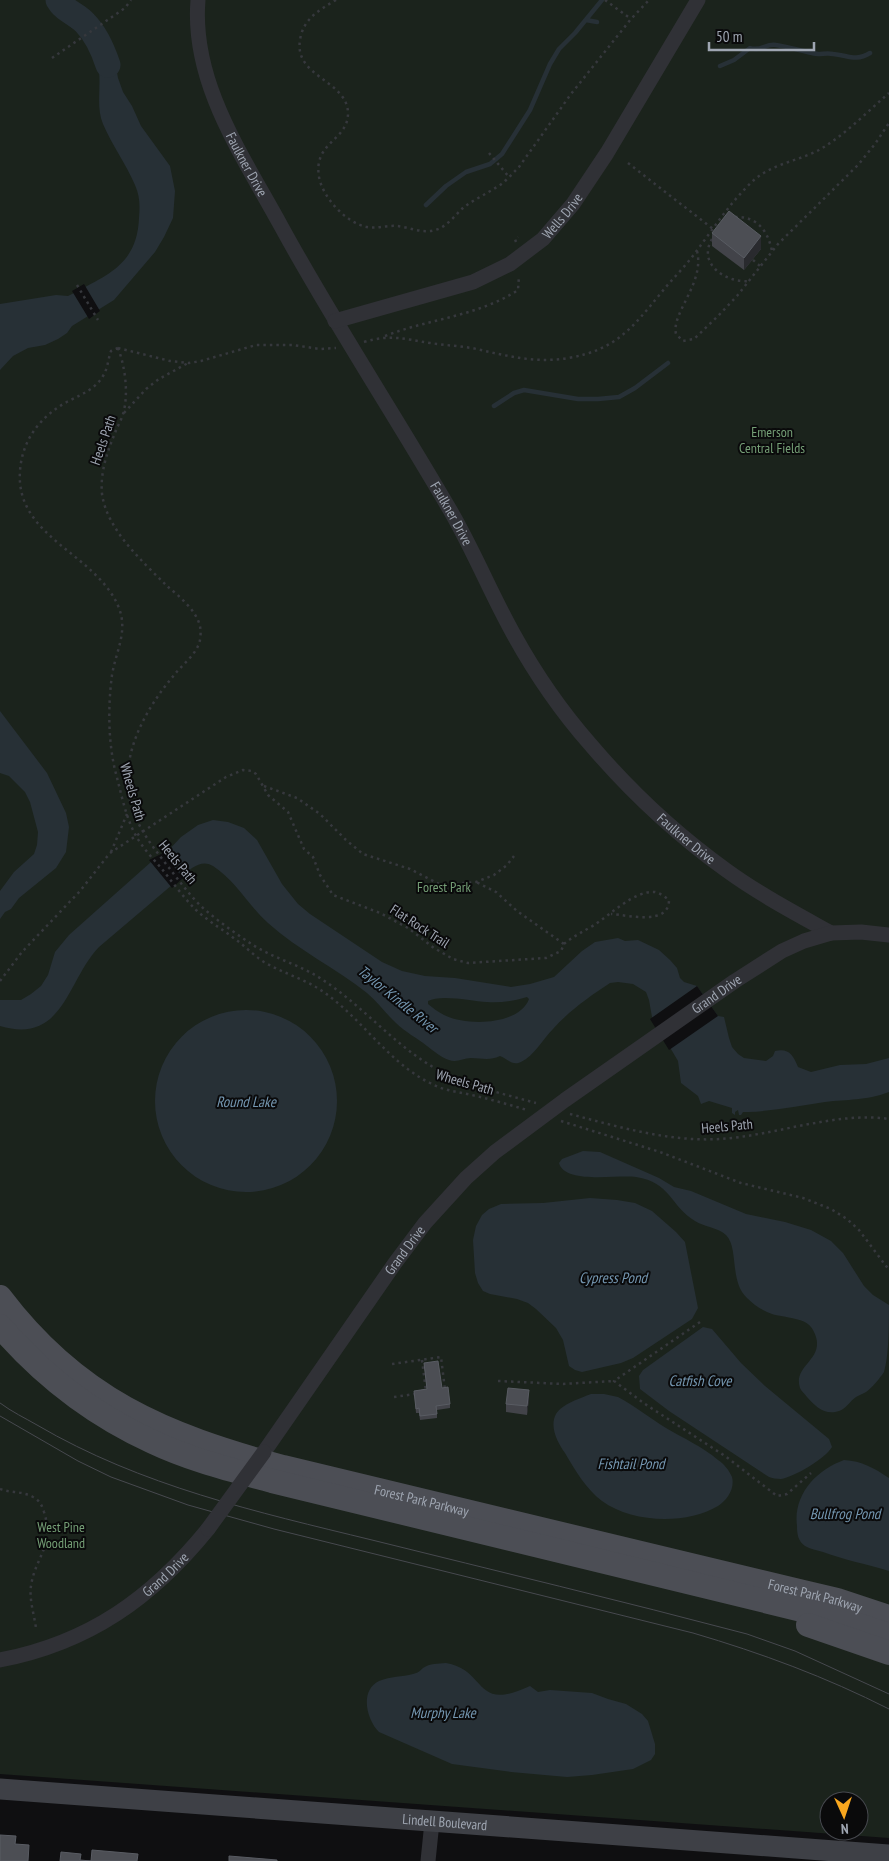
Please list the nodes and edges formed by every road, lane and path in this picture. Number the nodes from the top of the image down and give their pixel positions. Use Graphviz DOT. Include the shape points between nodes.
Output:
graph roads {
  1 [pos="131,0"];
  2 [pos="198,0"];
  3 [pos="336,0"];
  4 [pos="605,0"];
  5 [pos="649,0"];
  6 [pos="698,0"];
  7 [pos="631,19"];
  8 [pos="52,58"];
  9 [pos="889,93"];
  10 [pos="889,123"];
  11 [pos="489,153"];
  12 [pos="628,163"];
  13 [pos="509,177"];
  14 [pos="732,218"];
  15 [pos="719,222"];
  16 [pos="723,225"];
  17 [pos="713,229"];
  18 [pos="708,237"];
  19 [pos="712,239"];
  20 [pos="715,242"];
  21 [pos="772,251"];
  22 [pos="697,252"];
  23 [pos="753,260"];
  24 [pos="760,266"];
  25 [pos="519,276"];
  26 [pos="749,281"];
  27 [pos="76,285"];
  28 [pos="98,320"];
  29 [pos="335,321"];
  30 [pos="382,337"];
  31 [pos="364,342"];
  32 [pos="118,348"];
  33 [pos="336,348"];
  34 [pos="189,362"];
  35 [pos="123,414"];
  36 [pos="262,786"];
  37 [pos="127,814"];
  38 [pos="142,832"];
  39 [pos="136,836"];
  40 [pos="110,854"];
  41 [pos="514,856"];
  42 [pos="476,882"];
  43 [pos="612,914"];
  44 [pos="831,933"];
  45 [pos="889,935"];
  46 [pos="564,944"];
  47 [pos="0,980"];
  48 [pos="537,1104"];
  49 [pos="528,1110"];
  50 [pos="569,1113"];
  51 [pos="889,1119"];
  52 [pos="559,1120"];
  53 [pos="889,1270"];
  54 [pos="0,1297"];
  55 [pos="700,1322"];
  56 [pos="0,1326"];
  57 [pos="422,1360"];
  58 [pos="392,1364"];
  59 [pos="498,1381"];
  60 [pos="614,1381"];
  61 [pos="446,1392"];
  62 [pos="394,1397"];
  63 [pos="811,1473"];
  64 [pos="0,1489"];
  65 [pos="766,1600"];
  66 [pos="889,1617"];
  67 [pos="36,1628"];
  68 [pos="889,1635"];
  69 [pos="889,1653"];
  70 [pos="0,1660"];
  71 [pos="0,1789"];
  72 [pos="432,1822"];
  73 [pos="889,1856"];
  74 [pos="428,1861"];
  1 -- 8 [label="path" via="125,8"];
  2 -- 29 [label="street, Faulkner Drive" via="198,34 215,102"];
  3 -- 13 [label="path" via="307,21 299,48 304,62 334,88 346,104 345,128 321,154 318,169 325,192 344,214 361,226 435,230"];
  4 -- 7 [label="path"];
  5 -- 7 [label="path"];
  6 -- 29 [label="street, Wells Drive" via="607,153 573,204 543,239 510,264 473,282"];
  7 -- 13 [label="path"];
  9 -- 15 [label="path" via="822,148 761,175"];
  10 -- 21 [label="path" via="858,165"];
  11 -- 13 [label="path"];
  12 -- 17 [label="path"];
  14 -- 21 [label="path" via="746,218 762,227"];
  15 -- 16 [label="path"];
  15 -- 17 [label="path"];
  17 -- 18 [label="path"];
  18 -- 19 [label="path"];
  18 -- 22 [label="path"];
  19 -- 20 [label="path"];
  19 -- 26 [label="path" via="708,254 715,269 728,279"];
  21 -- 24 [label="path"];
  22 -- 26 [label="path" via="696,275 675,325 676,334 683,341 694,339"];
  22 -- 30 [label="path" via="633,327 614,342 581,356 528,360 407,338"];
  23 -- 24 [label="path"];
  24 -- 26 [label="path"];
  25 -- 30 [label="path" via="518,290 501,299"];
  27 -- 28 [label="path"];
  29 -- 44 [label="street, Faulkner Drive" via="455,518 513,634 565,715 616,773 671,826 727,871"];
  30 -- 31 [label="path"];
  32 -- 34 [label="path" via="170,361"];
  32 -- 35 [label="path, Heels Path" via="125,382"];
  32 -- 37 [label="path, Wheels Path" via="111,351 106,371 94,387 38,424 23,453 20,471 26,508 36,522 94,573 120,611 123,632 112,682 110,740"];
  33 -- 34 [label="path" via="256,345"];
  34 -- 35 [label="path" via="146,389"];
  35 -- 38 [label="path, Heels Path" via="102,476 107,510 132,549 180,597 198,619 200,628 196,650 156,698 132,748 128,788"];
  36 -- 38 [label="path, Flat Rock Trail" via="252,771 242,770 226,776"];
  36 -- 42 [label="path, Flat Rock Trail" via="297,798 320,814 363,854 410,869 441,886"];
  36 -- 46 [label="path, Flat Rock Trail" via="288,812 304,849 312,857 333,895 380,912 453,960 468,963 546,958 561,951"];
  37 -- 39 [label="path, Wheels Path"];
  37 -- 40 [label="path"];
  38 -- 39 [label="path"];
  38 -- 48 [label="path, Heels Path" via="204,908 253,945 312,972 431,1066 467,1082"];
  39 -- 40 [label="path"];
  39 -- 49 [label="path, Wheels Path" via="197,911 270,965 302,978 344,1007 390,1054 428,1083"];
  40 -- 47 [label="path"];
  41 -- 42 [label="path, Flat Rock Trail" via="494,875"];
  42 -- 46 [label="path" via="496,892 517,912"];
  43 -- 43 [label="path, Flat Rock Trail" via="643,894 656,892 669,900 665,912 653,917"];
  43 -- 46 [label="path, Flat Rock Trail"];
  44 -- 45 [label="street, Grand Drive"];
  44 -- 70 [label="street, Grand Drive, bridge" via="782,951 707,1000 495,1152 461,1184 409,1244 264,1452 208,1529 170,1573 99,1626 43,1649"];
  50 -- 51 [label="path, Heels Path" via="634,1131 700,1139 738,1137 855,1118"];
  52 -- 53 [label="path" via="660,1152 741,1183 803,1198 831,1209 859,1230"];
  54 -- 66 [label="main road, Forest Park Parkway" via="32,1336 87,1385 136,1415 230,1453 793,1589"];
  55 -- 60 [label="path"];
  56 -- 65 [label="main road, Forest Park Parkway" via="41,1369 78,1398 137,1434 202,1461 282,1484"];
  57 -- 58 [label="path"];
  57 -- 61 [label="path" via="441,1357"];
  57 -- 62 [label="path" via="426,1392"];
  59 -- 60 [label="path" via="563,1384"];
  60 -- 63 [label="path" via="717,1450 777,1496 787,1494"];
  64 -- 67 [label="path" via="18,1491 34,1498 42,1504 45,1515 46,1545 30,1596"];
  65 -- 68 [label="main road, Forest Park Parkway"];
  65 -- 69 [label="main road" via="807,1624"];
  71 -- 72 [label="main road, Lindell Boulevard"];
  72 -- 73 [label="main road, Lindell Boulevard"];
  72 -- 74 [label="street"];
}
